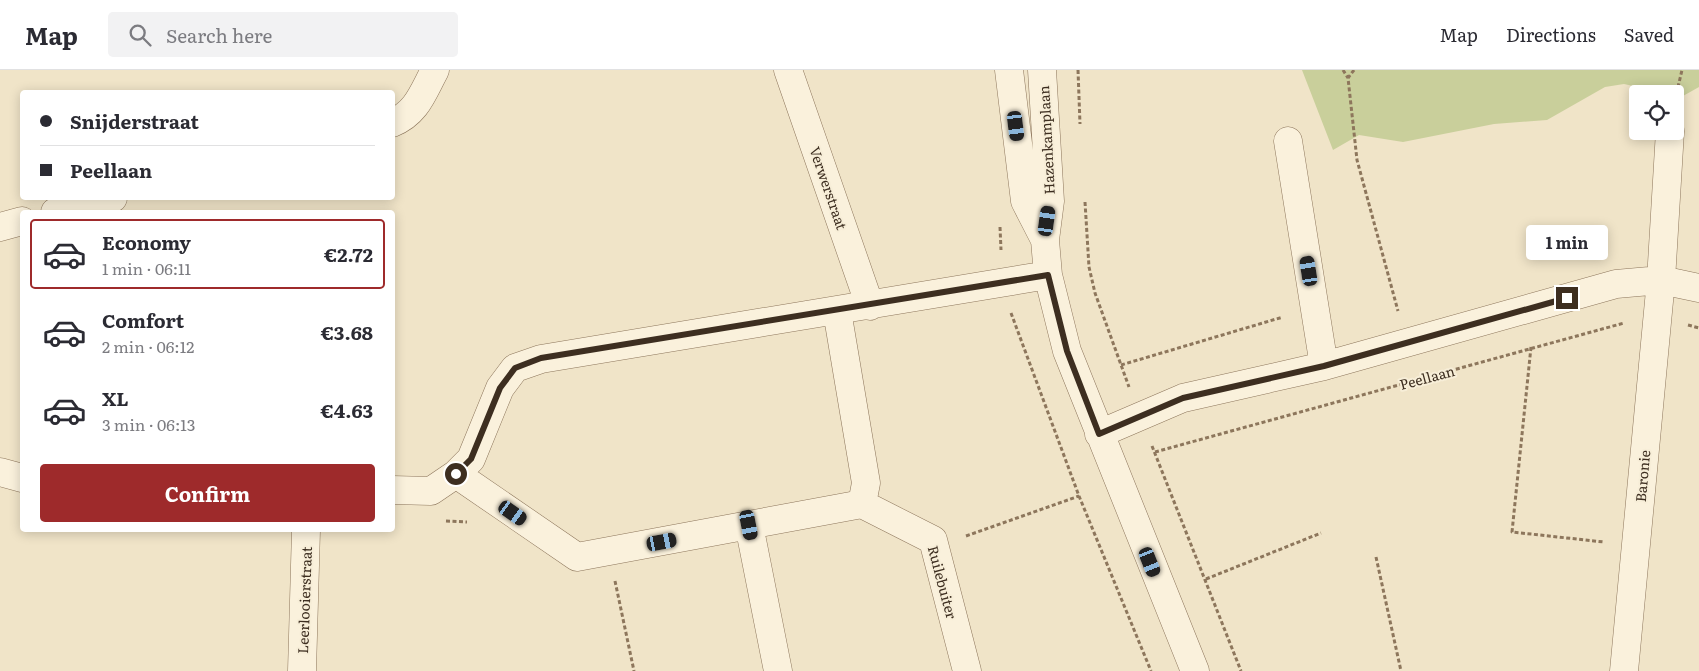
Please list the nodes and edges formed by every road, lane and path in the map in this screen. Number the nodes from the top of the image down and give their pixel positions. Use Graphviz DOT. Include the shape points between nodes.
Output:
graph roads {
  1 [pos="435,70"];
  2 [pos="788,70"];
  3 [pos="1009,70"];
  4 [pos="1042,70"];
  5 [pos="1078,70"];
  6 [pos="1343,70"];
  7 [pos="1354,70"];
  8 [pos="1682,70"];
  9 [pos="1348,78"];
  10 [pos="1678,85"];
  11 [pos="395,122"];
  12 [pos="1081,129"];
  13 [pos="1669,140"];
  14 [pos="1288,141"];
  15 [pos="1084,198"];
  16 [pos="105,200"];
  17 [pos="63,210"];
  18 [pos="20,222"];
  19 [pos="0,227"];
  20 [pos="1045,240"];
  21 [pos="1048,275"];
  22 [pos="1661,280"];
  23 [pos="1699,288"];
  24 [pos="870,306"];
  25 [pos="1315,308"];
  26 [pos="837,311"];
  27 [pos="1518,311"];
  28 [pos="1657,316"];
  29 [pos="1699,328"];
  30 [pos="1407,343"];
  31 [pos="1531,348"];
  32 [pos="1121,365"];
  33 [pos="1324,366"];
  34 [pos="1139,416"];
  35 [pos="1099,434"];
  36 [pos="1155,452"];
  37 [pos="0,472"];
  38 [pos="456,474"];
  39 [pos="20,477"];
  40 [pos="395,490"];
  41 [pos="1079,496"];
  42 [pos="862,504"];
  43 [pos="441,521"];
  44 [pos="470,522"];
  45 [pos="749,525"];
  46 [pos="306,532"];
  47 [pos="1321,533"];
  48 [pos="1636,546"];
  49 [pos="934,548"];
  50 [pos="609,551"];
  51 [pos="1376,557"];
  52 [pos="1206,579"];
  53 [pos="302,671"];
  54 [pos="634,671"];
  55 [pos="778,671"];
  56 [pos="967,671"];
  57 [pos="1195,671"];
  58 [pos="1241,671"];
  59 [pos="1401,671"];
  60 [pos="1624,671"];
  1 -- 11 [label="street" via="407,117"];
  2 -- 24 [label="street, Verwerstraat"];
  3 -- 20 [label="street, Hazenkamplaan" via="1025,202"];
  4 -- 20 [label="street, Hazenkamplaan" via="1050,201"];
  5 -- 12 [label="path"];
  6 -- 9 [label="path"];
  7 -- 9 [label="path"];
  8 -- 10 [label="path"];
  9 -- 30 [label="path" via="1357,160"];
  13 -- 22 [label="street, Baronie"];
  14 -- 25 [label="street"];
  15 -- 32 [label="path" via="1093,284"];
  16 -- 17 [label="street"];
  18 -- 19 [label="street"];
  20 -- 21 [label="street, Hazenkamplaan"];
  21 -- 24 [label="street"];
  21 -- 35 [label="street, Hazenkamplaan" via="1067,351"];
  22 -- 23 [label="street"];
  22 -- 27 [label="street" via="1616,284"];
  22 -- 28 [label="street, Baronie"];
  24 -- 26 [label="street"];
  25 -- 32 [label="path"];
  25 -- 33 [label="street"];
  26 -- 38 [label="street" via="541,358 515,368 500,388 471,459"];
  26 -- 42 [label="street" via="866,483"];
  27 -- 30 [label="street"];
  27 -- 31 [label="path"];
  28 -- 29 [label="path"];
  28 -- 31 [label="path, Peellaan"];
  28 -- 48 [label="street, Baronie"];
  30 -- 33 [label="street"];
  31 -- 36 [label="path, Peellaan"];
  31 -- 48 [label="path" via="1512,532"];
  32 -- 34 [label="path"];
  33 -- 34 [label="street" via="1183,398"];
  34 -- 35 [label="street"];
  34 -- 36 [label="path"];
  35 -- 57 [label="street, Hazenkamplaan"];
  36 -- 52 [label="path"];
  37 -- 39 [label="street"];
  38 -- 40 [label="street" via="431,491"];
  38 -- 50 [label="street" via="577,557"];
  41 -- 49 [label="path"];
  42 -- 45 [label="street"];
  42 -- 49 [label="street, Ruilebuiter" via="932,540"];
  43 -- 44 [label="path"];
  45 -- 50 [label="street"];
  45 -- 55 [label="street"];
  46 -- 53 [label="street, Leerlooierstraat"];
  47 -- 52 [label="path"];
  48 -- 60 [label="street, Baronie"];
  49 -- 56 [label="street, Ruilebuiter"];
  50 -- 54 [label="path"];
  51 -- 59 [label="path"];
  52 -- 58 [label="path"];
}
